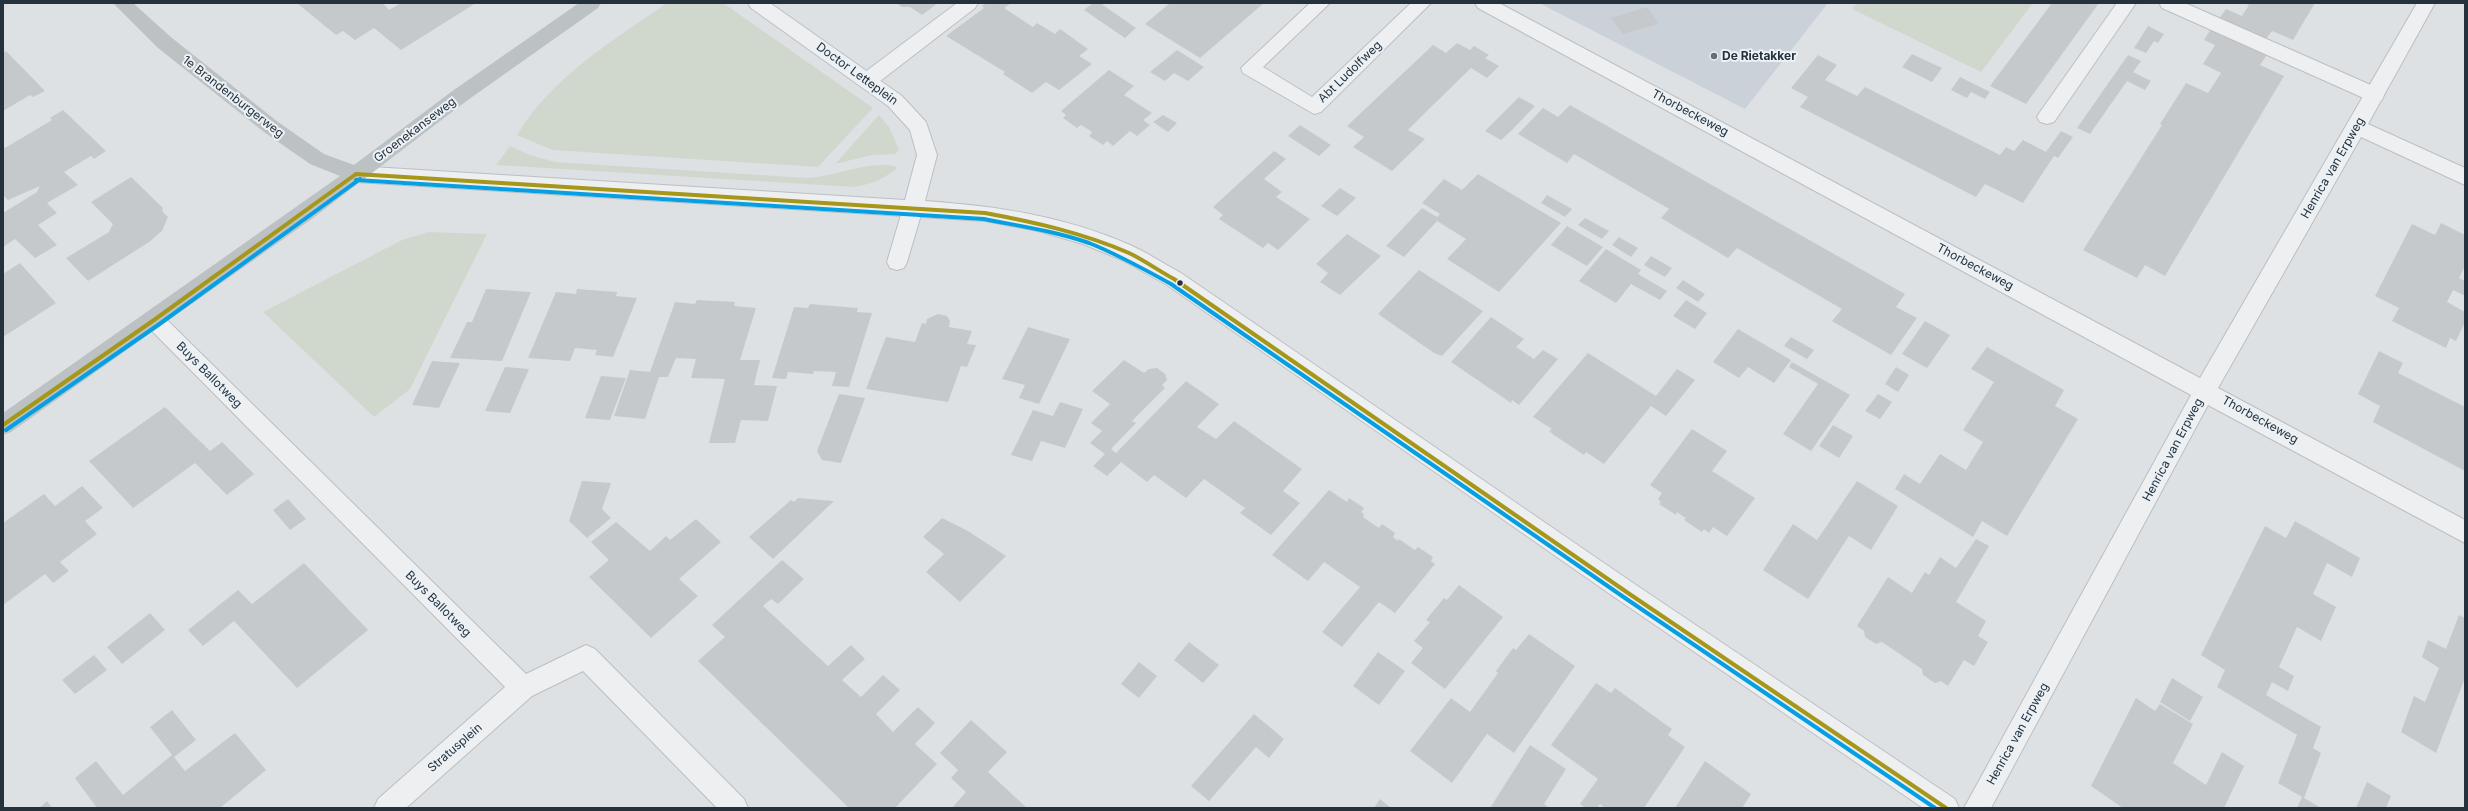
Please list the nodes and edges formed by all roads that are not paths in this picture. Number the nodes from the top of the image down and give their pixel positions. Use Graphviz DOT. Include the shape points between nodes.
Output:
graph roads {
  1 [pos="122,3"];
  2 [pos="592,3"];
  3 [pos="757,3"];
  4 [pos="968,3"];
  5 [pos="1321,3"];
  6 [pos="1422,3"];
  7 [pos="1484,3"];
  8 [pos="2127,3"];
  9 [pos="2168,3"];
  10 [pos="2426,3"];
  11 [pos="868,80"];
  12 [pos="2375,95"];
  13 [pos="2048,116"];
  14 [pos="2357,127"];
  15 [pos="356,174"];
  16 [pos="2465,177"];
  17 [pos="913,208"];
  18 [pos="897,262"];
  19 [pos="154,320"];
  20 [pos="2205,390"];
  21 [pos="3,425"];
  22 [pos="2465,532"];
  23 [pos="524,688"];
  24 [pos="387,808"];
  25 [pos="735,808"];
  26 [pos="1946,808"];
  27 [pos="1977,808"];
  1 -- 15 [label="main road, 1e Brandenburgerweg" via="165,44 271,127 317,159"];
  2 -- 15 [label="main road, Groenekanseweg" via="458,97"];
  3 -- 11 [label="street, Doctor Letteplein"];
  4 -- 11 [label="street"];
  5 -- 6 [label="street, Abt Ludolfweg" via="1250,68 1314,107"];
  7 -- 20 [label="street, Thorbeckeweg"];
  8 -- 13 [label="street"];
  9 -- 12 [label="street"];
  10 -- 12 [label="street, Henrica van Erpweg"];
  11 -- 17 [label="street, Doctor Letteplein" via="895,101 919,127 927,155"];
  12 -- 14 [label="street, Henrica van Erpweg"];
  14 -- 16 [label="street"];
  14 -- 20 [label="street, Henrica van Erpweg"];
  15 -- 17 [label="street"];
  15 -- 19 [label="main road, Groenekanseweg"];
  17 -- 18 [label="street, Doctor Letteplein"];
  17 -- 26 [label="street" via="985,213 1051,225 1124,251 1174,280 1628,593"];
  19 -- 21 [label="main road, Groenekanseweg"];
  19 -- 23 [label="street, Buys Ballotweg"];
  20 -- 22 [label="street, Thorbeckeweg"];
  20 -- 27 [label="street, Henrica van Erpweg"];
  23 -- 24 [label="street, Stratusplein"];
  23 -- 25 [label="street" via="586,657"];
}
